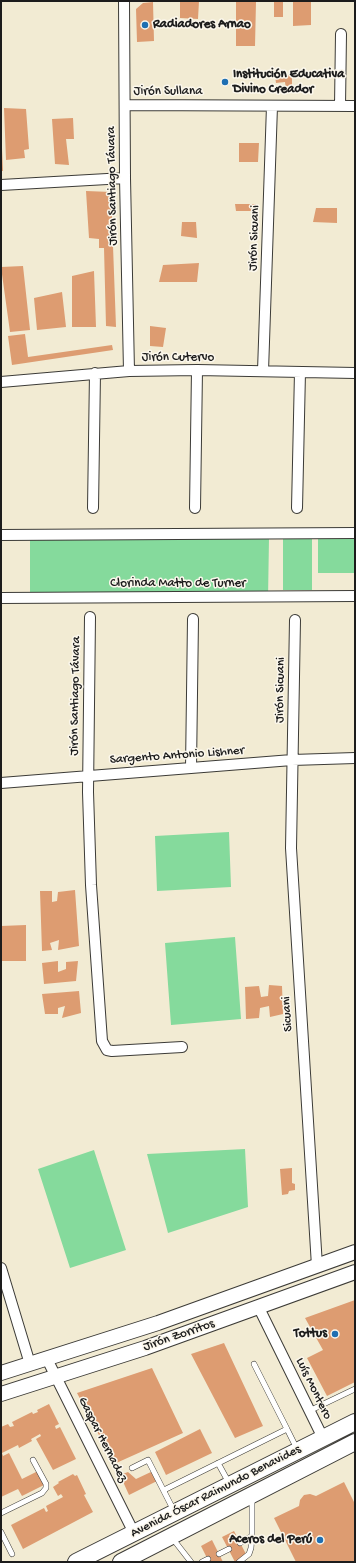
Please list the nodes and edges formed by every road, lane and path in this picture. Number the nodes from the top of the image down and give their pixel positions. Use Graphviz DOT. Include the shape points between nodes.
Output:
graph roads {
  1 [pos="124,1"];
  2 [pos="341,34"];
  3 [pos="125,105"];
  4 [pos="272,106"];
  5 [pos="340,106"];
  6 [pos="355,106"];
  7 [pos="126,178"];
  8 [pos="1,185"];
  9 [pos="197,370"];
  10 [pos="129,371"];
  11 [pos="263,371"];
  12 [pos="300,372"];
  13 [pos="95,373"];
  14 [pos="355,373"];
  15 [pos="1,382"];
  16 [pos="93,508"];
  17 [pos="195,508"];
  18 [pos="297,508"];
  19 [pos="355,533"];
  20 [pos="1,535"];
  21 [pos="355,596"];
  22 [pos="1,598"];
  23 [pos="90,617"];
  24 [pos="193,619"];
  25 [pos="295,620"];
  26 [pos="355,758"];
  27 [pos="292,760"];
  28 [pos="191,768"];
  29 [pos="87,775"];
  30 [pos="1,783"];
  31 [pos="182,1047"];
  32 [pos="355,1252"];
  33 [pos="317,1266"];
  34 [pos="1,1268"];
  35 [pos="355,1272"];
  36 [pos="259,1308"];
  37 [pos="47,1359"];
  38 [pos="30,1364"];
  39 [pos="254,1364"];
  40 [pos="1,1373"];
  41 [pos="55,1377"];
  42 [pos="355,1388"];
  43 [pos="1,1394"];
  44 [pos="309,1411"];
  45 [pos="355,1422"];
  46 [pos="287,1428"];
  47 [pos="323,1438"];
  48 [pos="355,1442"];
  49 [pos="298,1451"];
  50 [pos="34,1460"];
  51 [pos="218,1463"];
  52 [pos="132,1468"];
  53 [pos="230,1485"];
  54 [pos="164,1490"];
  55 [pos="252,1495"];
  56 [pos="1,1513"];
  57 [pos="175,1513"];
  58 [pos="1,1532"];
  59 [pos="134,1533"];
  60 [pos="172,1536"];
  61 [pos="252,1536"];
  62 [pos="240,1543"];
  63 [pos="229,1549"];
  64 [pos="12,1554"];
  65 [pos="219,1554"];
  66 [pos="144,1557"];
  67 [pos="76,1562"];
  68 [pos="121,1562"];
  69 [pos="190,1562"];
  70 [pos="239,1562"];
  1 -- 3 [label="street, Jirón Santiago Távara"];
  2 -- 5 [label="street"];
  3 -- 4 [label="street, Jirón Sullana"];
  3 -- 7 [label="street, Jirón Santiago Távara"];
  4 -- 5 [label="street, Jirón Sullana"];
  4 -- 11 [label="street, Jirón Sicuani"];
  5 -- 6 [label="street, Jirón Sullana"];
  7 -- 8 [label="street"];
  7 -- 10 [label="street, Jirón Santiago Távara"];
  9 -- 10 [label="street, Jirón Cutervo"];
  9 -- 11 [label="street, Jirón Cutervo"];
  9 -- 17 [label="street"];
  10 -- 13 [label="street, Jirón Cutervo"];
  11 -- 12 [label="street, Jirón Cutervo"];
  12 -- 14 [label="street, Jirón Cutervo"];
  12 -- 18 [label="street"];
  13 -- 15 [label="street, Jirón Cutervo"];
  13 -- 16 [label="street"];
  19 -- 20 [label="street"];
  21 -- 22 [label="street, Clorinda Matto de Turner"];
  23 -- 29 [label="street, Jirón Santiago Távara"];
  24 -- 28 [label="street"];
  25 -- 27 [label="street, Jirón Sicuani"];
  26 -- 27 [label="street, Sargento Antonio Lishner"];
  27 -- 28 [label="street, Sargento Antonio Lishner"];
  27 -- 33 [label="street, Sicuani" via="291,848"];
  28 -- 29 [label="street, Sargento Antonio Lishner"];
  29 -- 30 [label="street, Sargento Antonio Lishner"];
  29 -- 31 [label="street, Jirón Santiago Távara" via="91,885 102,1042 107,1050 112,1051"];
  32 -- 33 [label="main road, Jirón Zorritos"];
  33 -- 37 [label="main road, Jirón Zorritos" via="158,1323"];
  34 -- 38 [label="street"];
  35 -- 36 [label="main road, Jirón Zorritos"];
  36 -- 41 [label="main road, Jirón Zorritos"];
  36 -- 44 [label="street, Luís Montero"];
  37 -- 38 [label="main road, Jirón Zorritos"];
  37 -- 41 [label="street, Gaspar Hernadez"];
  38 -- 40 [label="main road, Jirón Zorritos"];
  39 -- 46 [label="lane"];
  41 -- 43 [label="main road, Jirón Zorritos"];
  41 -- 59 [label="street, Gaspar Hernadez"];
  42 -- 44 [label="lane"];
  44 -- 47 [label="street, Luís Montero"];
  45 -- 47 [label="main road, Avenida Óscar Raimundo Benavides"];
  46 -- 49 [label="lane"];
  46 -- 51 [label="lane"];
  47 -- 49 [label="main road, Avenida Óscar Raimundo Benavides"];
  48 -- 55 [label="main road, Avenida Óscar Raimundo Benavides"];
  49 -- 53 [label="main road, Avenida Óscar Raimundo Benavides"];
  50 -- 56 [label="lane" via="46,1488 42,1493"];
  51 -- 53 [label="lane"];
  51 -- 54 [label="lane"];
  52 -- 54 [label="lane" via="148,1460"];
  53 -- 57 [label="main road, Avenida Óscar Raimundo Benavides"];
  54 -- 57 [label="lane"];
  55 -- 60 [label="main road, Avenida Óscar Raimundo Benavides"];
  55 -- 61 [label="lane"];
  57 -- 59 [label="main road, Avenida Óscar Raimundo Benavides"];
  58 -- 64 [label="lane"];
  59 -- 67 [label="main road, Avenida Óscar Raimundo Benavides"];
  60 -- 66 [label="main road, Avenida Óscar Raimundo Benavides"];
  60 -- 69 [label="lane"];
  61 -- 62 [label="lane"];
  61 -- 70 [label="lane" via="249,1554"];
  63 -- 65 [label="lane"];
  66 -- 68 [label="main road, Avenida Óscar Raimundo Benavides"];
}
